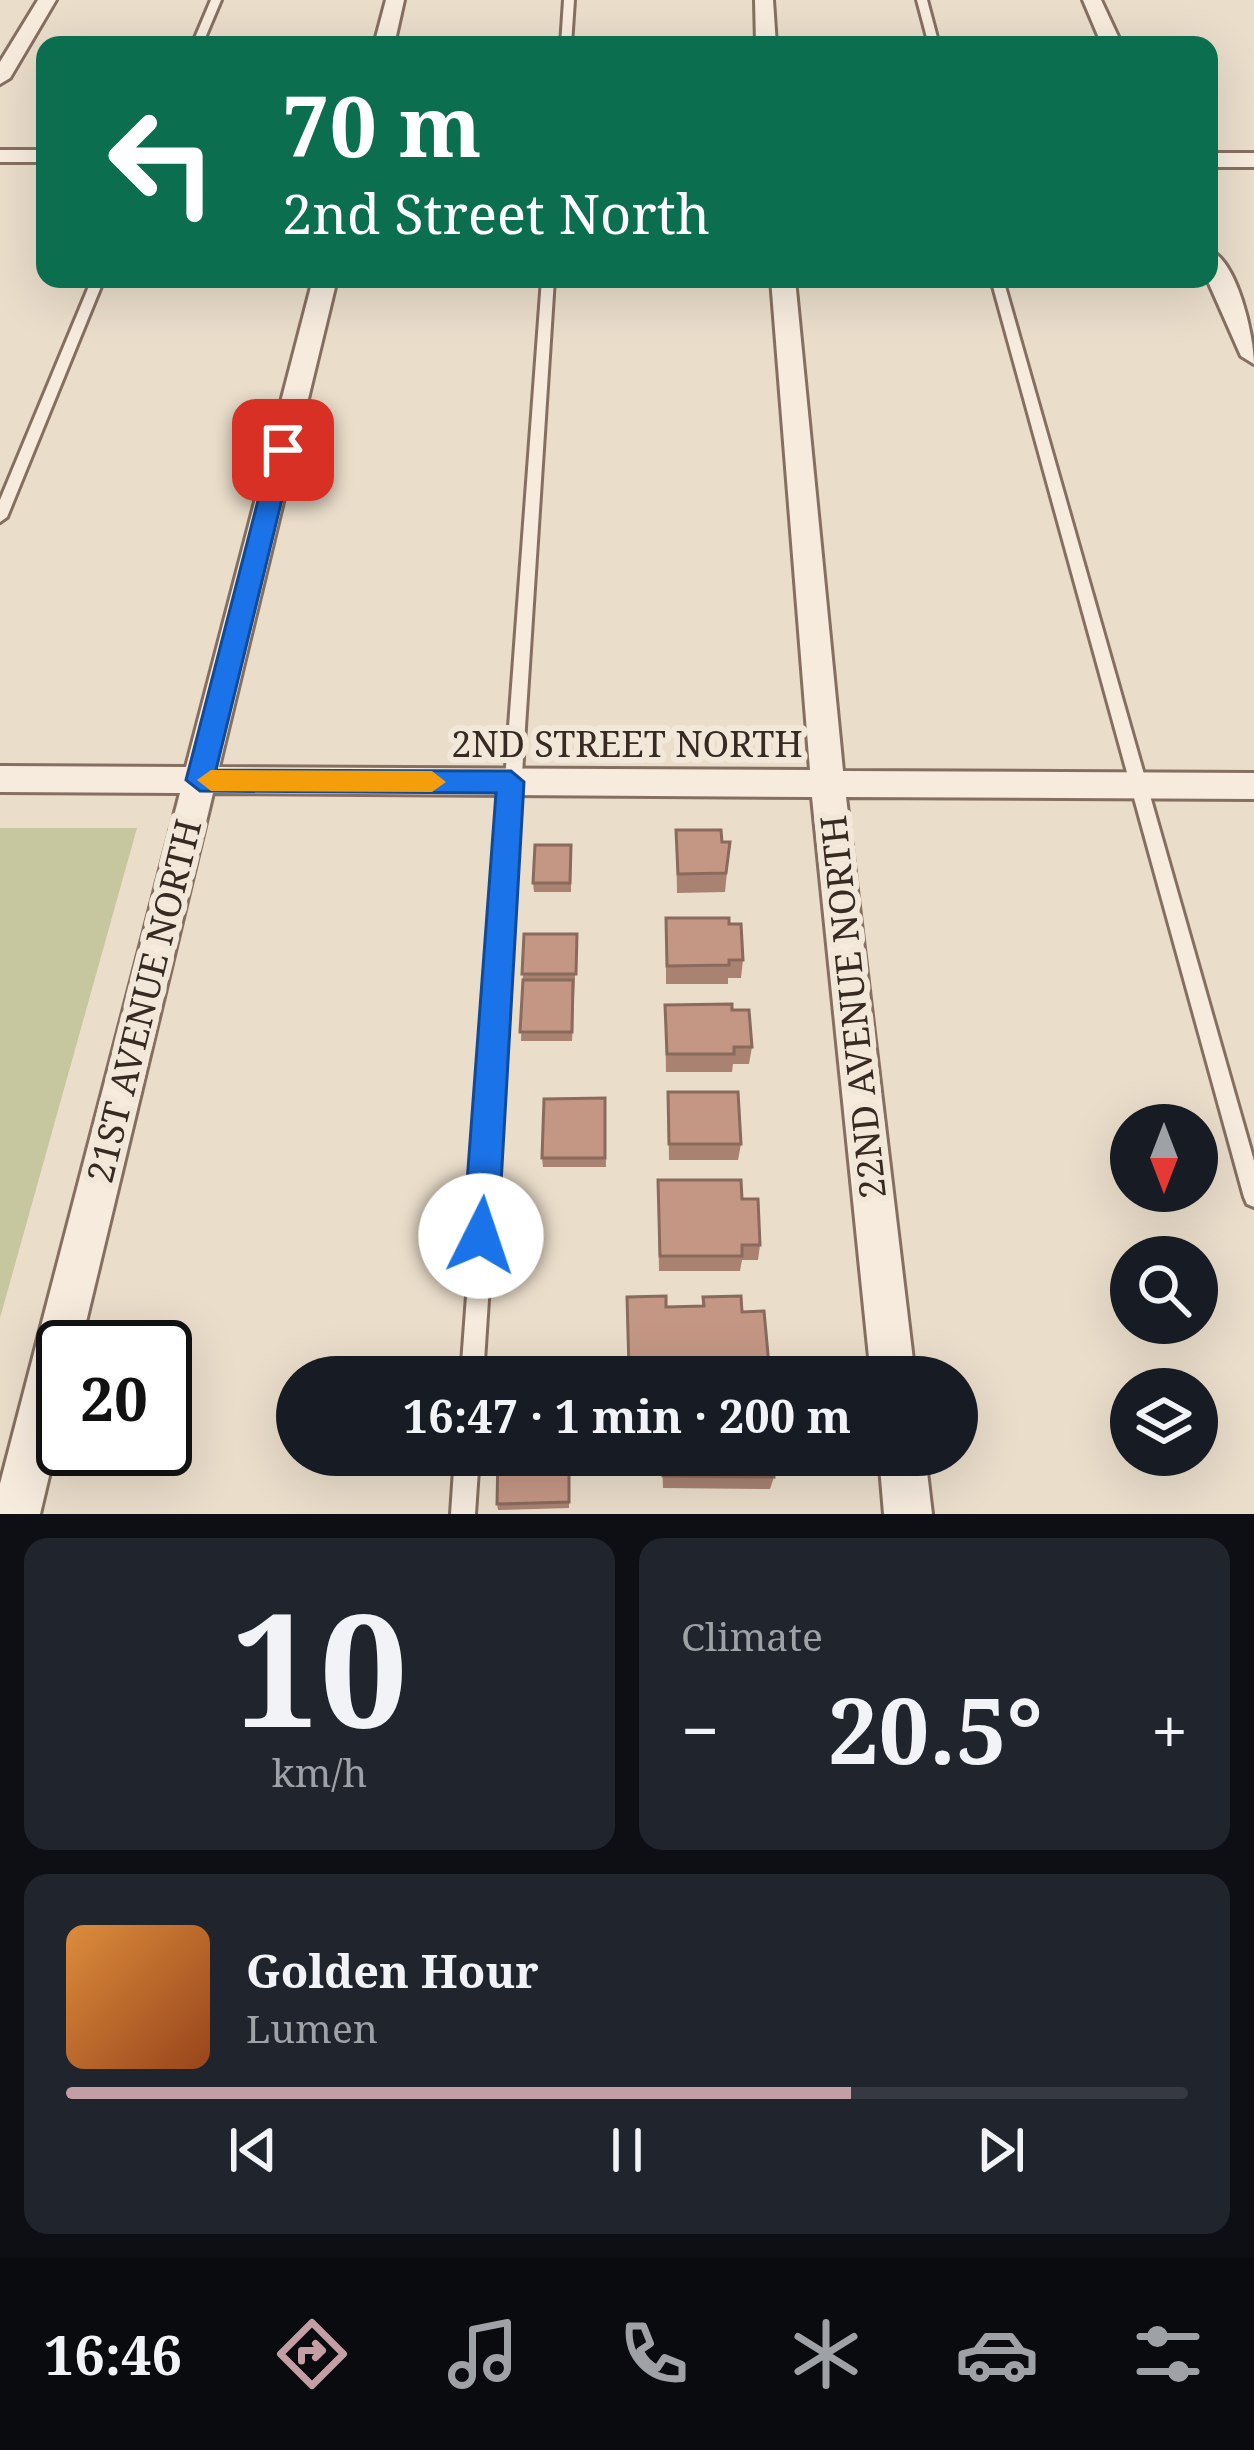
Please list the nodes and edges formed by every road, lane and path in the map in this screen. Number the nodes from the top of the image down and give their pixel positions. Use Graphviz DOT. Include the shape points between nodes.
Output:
graph roads {
  1 [pos="47,0"];
  2 [pos="216,0"];
  3 [pos="395,0"];
  4 [pos="569,0"];
  5 [pos="764,0"];
  6 [pos="922,0"];
  7 [pos="1091,0"];
  8 [pos="200,36"];
  9 [pos="386,36"];
  10 [pos="567,36"];
  11 [pos="766,36"];
  12 [pos="932,36"];
  13 [pos="1108,36"];
  14 [pos="0,78"];
  15 [pos="0,155"];
  16 [pos="36,156"];
  17 [pos="1218,160"];
  18 [pos="1254,160"];
  19 [pos="1218,277"];
  20 [pos="94,288"];
  21 [pos="324,288"];
  22 [pos="547,288"];
  23 [pos="784,288"];
  24 [pos="1000,288"];
  25 [pos="1254,356"];
  26 [pos="0,517"];
  27 [pos="0,779"];
  28 [pos="200,780"];
  29 [pos="511,782"];
  30 [pos="828,784"];
  31 [pos="1139,785"];
  32 [pos="1254,786"];
  33 [pos="1254,1197"];
  34 [pos="473,1356"];
  35 [pos="891,1356"];
  36 [pos="466,1476"];
  37 [pos="904,1476"];
  38 [pos="16,1514"];
  39 [pos="463,1514"];
  40 [pos="908,1514"];
  1 -- 14 [label="street"];
  2 -- 8 [label="lane"];
  3 -- 9 [label="street"];
  4 -- 10 [label="lane"];
  5 -- 11 [label="street"];
  6 -- 12 [label="lane"];
  7 -- 13 [label="street"];
  15 -- 16 [label="street"];
  17 -- 18 [label="street"];
  19 -- 25 [label="street"];
  20 -- 26 [label="lane"];
  21 -- 28 [label="street, 21ST AVENUE NORTH"];
  22 -- 29 [label="lane"];
  23 -- 30 [label="street, 22ND AVENUE NORTH"];
  24 -- 31 [label="lane"];
  27 -- 28 [label="street, 2ND STREET NORTH"];
  28 -- 29 [label="street, 2ND STREET NORTH"];
  28 -- 38 [label="street, 21ST AVENUE NORTH"];
  29 -- 30 [label="street, 2ND STREET NORTH"];
  29 -- 34 [label="lane"];
  30 -- 31 [label="street, 2ND STREET NORTH"];
  30 -- 35 [label="street, 22ND AVENUE NORTH"];
  31 -- 32 [label="street, 2ND STREET NORTH"];
  31 -- 33 [label="lane"];
  36 -- 39 [label="lane"];
  37 -- 40 [label="street"];
}
